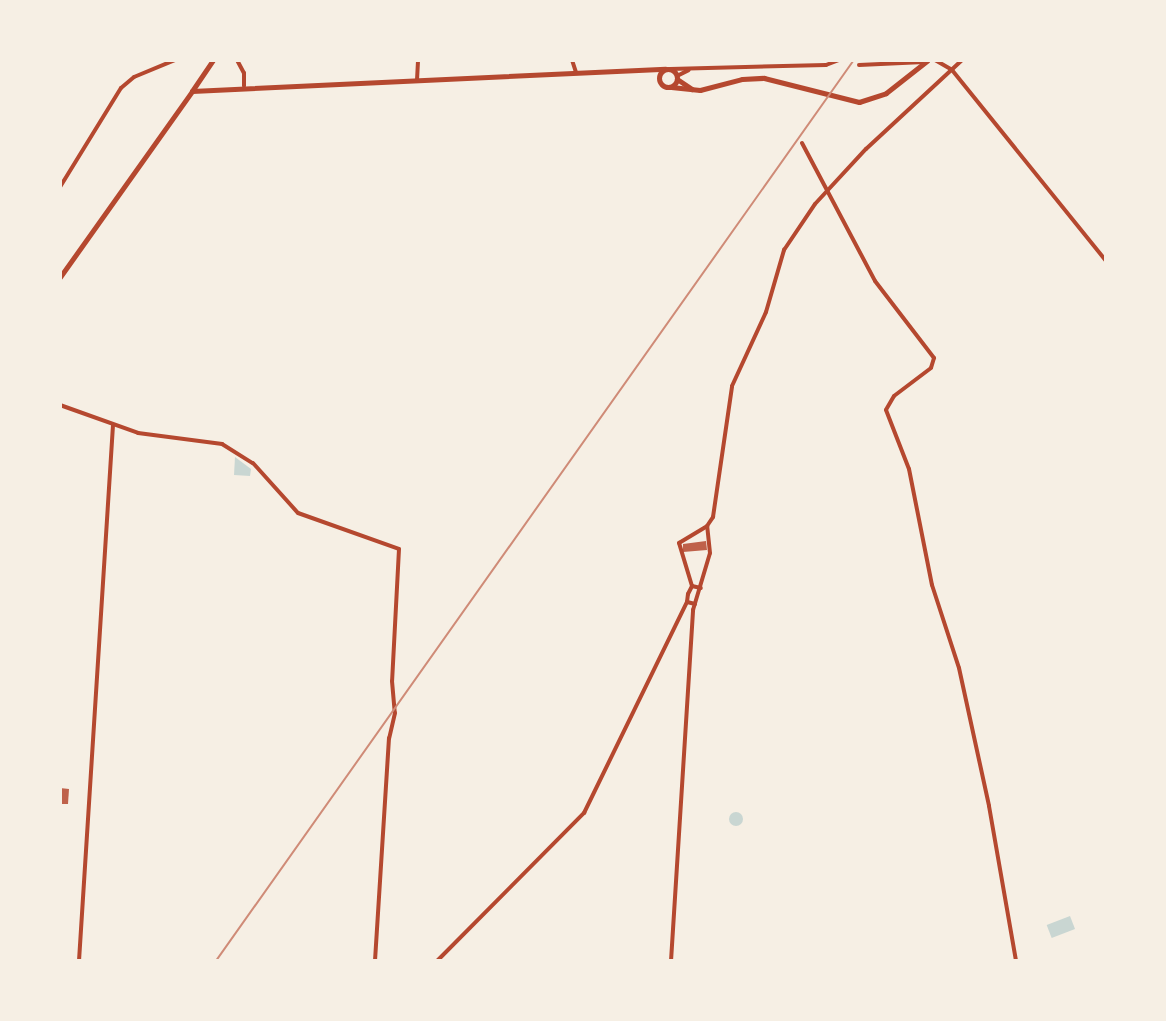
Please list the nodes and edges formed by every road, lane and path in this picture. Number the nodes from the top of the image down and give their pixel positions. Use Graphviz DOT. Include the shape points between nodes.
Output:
graph roads {
  1 [pos="175,60"];
  2 [pos="213,60"];
  3 [pos="237,60"];
  4 [pos="418,60"];
  5 [pos="572,60"];
  6 [pos="740,60"];
  7 [pos="839,60"];
  8 [pos="935,60"];
  9 [pos="962,60"];
  10 [pos="926,61"];
  11 [pos="859,65"];
  12 [pos="747,66"];
  13 [pos="700,68"];
  14 [pos="667,69"];
  15 [pos="952,70"];
  16 [pos="639,71"];
  17 [pos="576,72"];
  18 [pos="677,78"];
  19 [pos="659,79"];
  20 [pos="417,80"];
  21 [pos="244,86"];
  22 [pos="671,87"];
  23 [pos="697,90"];
  24 [pos="192,91"];
  25 [pos="802,143"];
  26 [pos="60,187"];
  27 [pos="826,191"];
  28 [pos="1106,261"];
  29 [pos="60,277"];
  30 [pos="60,405"];
  31 [pos="113,425"];
  32 [pos="707,526"];
  33 [pos="692,586"];
  34 [pos="701,588"];
  35 [pos="687,602"];
  36 [pos="695,604"];
  37 [pos="79,961"];
  38 [pos="375,961"];
  39 [pos="437,961"];
  40 [pos="671,961"];
  41 [pos="1016,961"];
  1 -- 26 [label="street" via="134,78 122,88"];
  2 -- 24 [label="main road"];
  3 -- 21 [label="street" via="244,73"];
  4 -- 20 [label="street"];
  5 -- 17 [label="street"];
  6 -- 12 [label="street"];
  7 -- 12 [label="street" via="826,65"];
  8 -- 15 [label="street"];
  9 -- 15 [label="street"];
  10 -- 11 [label="street"];
  10 -- 23 [label="main road" via="877,97 840,100 753,78"];
  12 -- 13 [label="street"];
  13 -- 14 [label="street"];
  13 -- 18 [label="street"];
  14 -- 16 [label="main road"];
  14 -- 18 [label="main road"];
  14 -- 19 [label="main road"];
  15 -- 27 [label="street" via="897,117"];
  15 -- 28 [label="street"];
  16 -- 17 [label="main road"];
  16 -- 19 [label="main road"];
  17 -- 20 [label="main road"];
  18 -- 22 [label="main road"];
  18 -- 23 [label="main road"];
  19 -- 22 [label="main road" via="663,86"];
  20 -- 21 [label="main road"];
  21 -- 24 [label="main road"];
  22 -- 23 [label="main road"];
  24 -- 29 [label="main road"];
  25 -- 27 [label="street"];
  27 -- 32 [label="street" via="784,250 766,312 735,374 716,501"];
  27 -- 41 [label="street" via="875,281 934,358 931,368 894,396 886,410 909,469 932,585 959,668 989,806"];
  30 -- 31 [label="street"];
  31 -- 37 [label="street"];
  31 -- 38 [label="street" via="148,436 222,444 253,463 291,509 399,549 392,681 395,713 389,738"];
  32 -- 33 [label="street" via="679,543"];
  32 -- 34 [label="street" via="710,553"];
  33 -- 34 [label="street"];
  33 -- 35 [label="street"];
  34 -- 36 [label="street"];
  35 -- 36 [label="street"];
  35 -- 39 [label="street" via="589,807"];
  36 -- 40 [label="street"];
}
